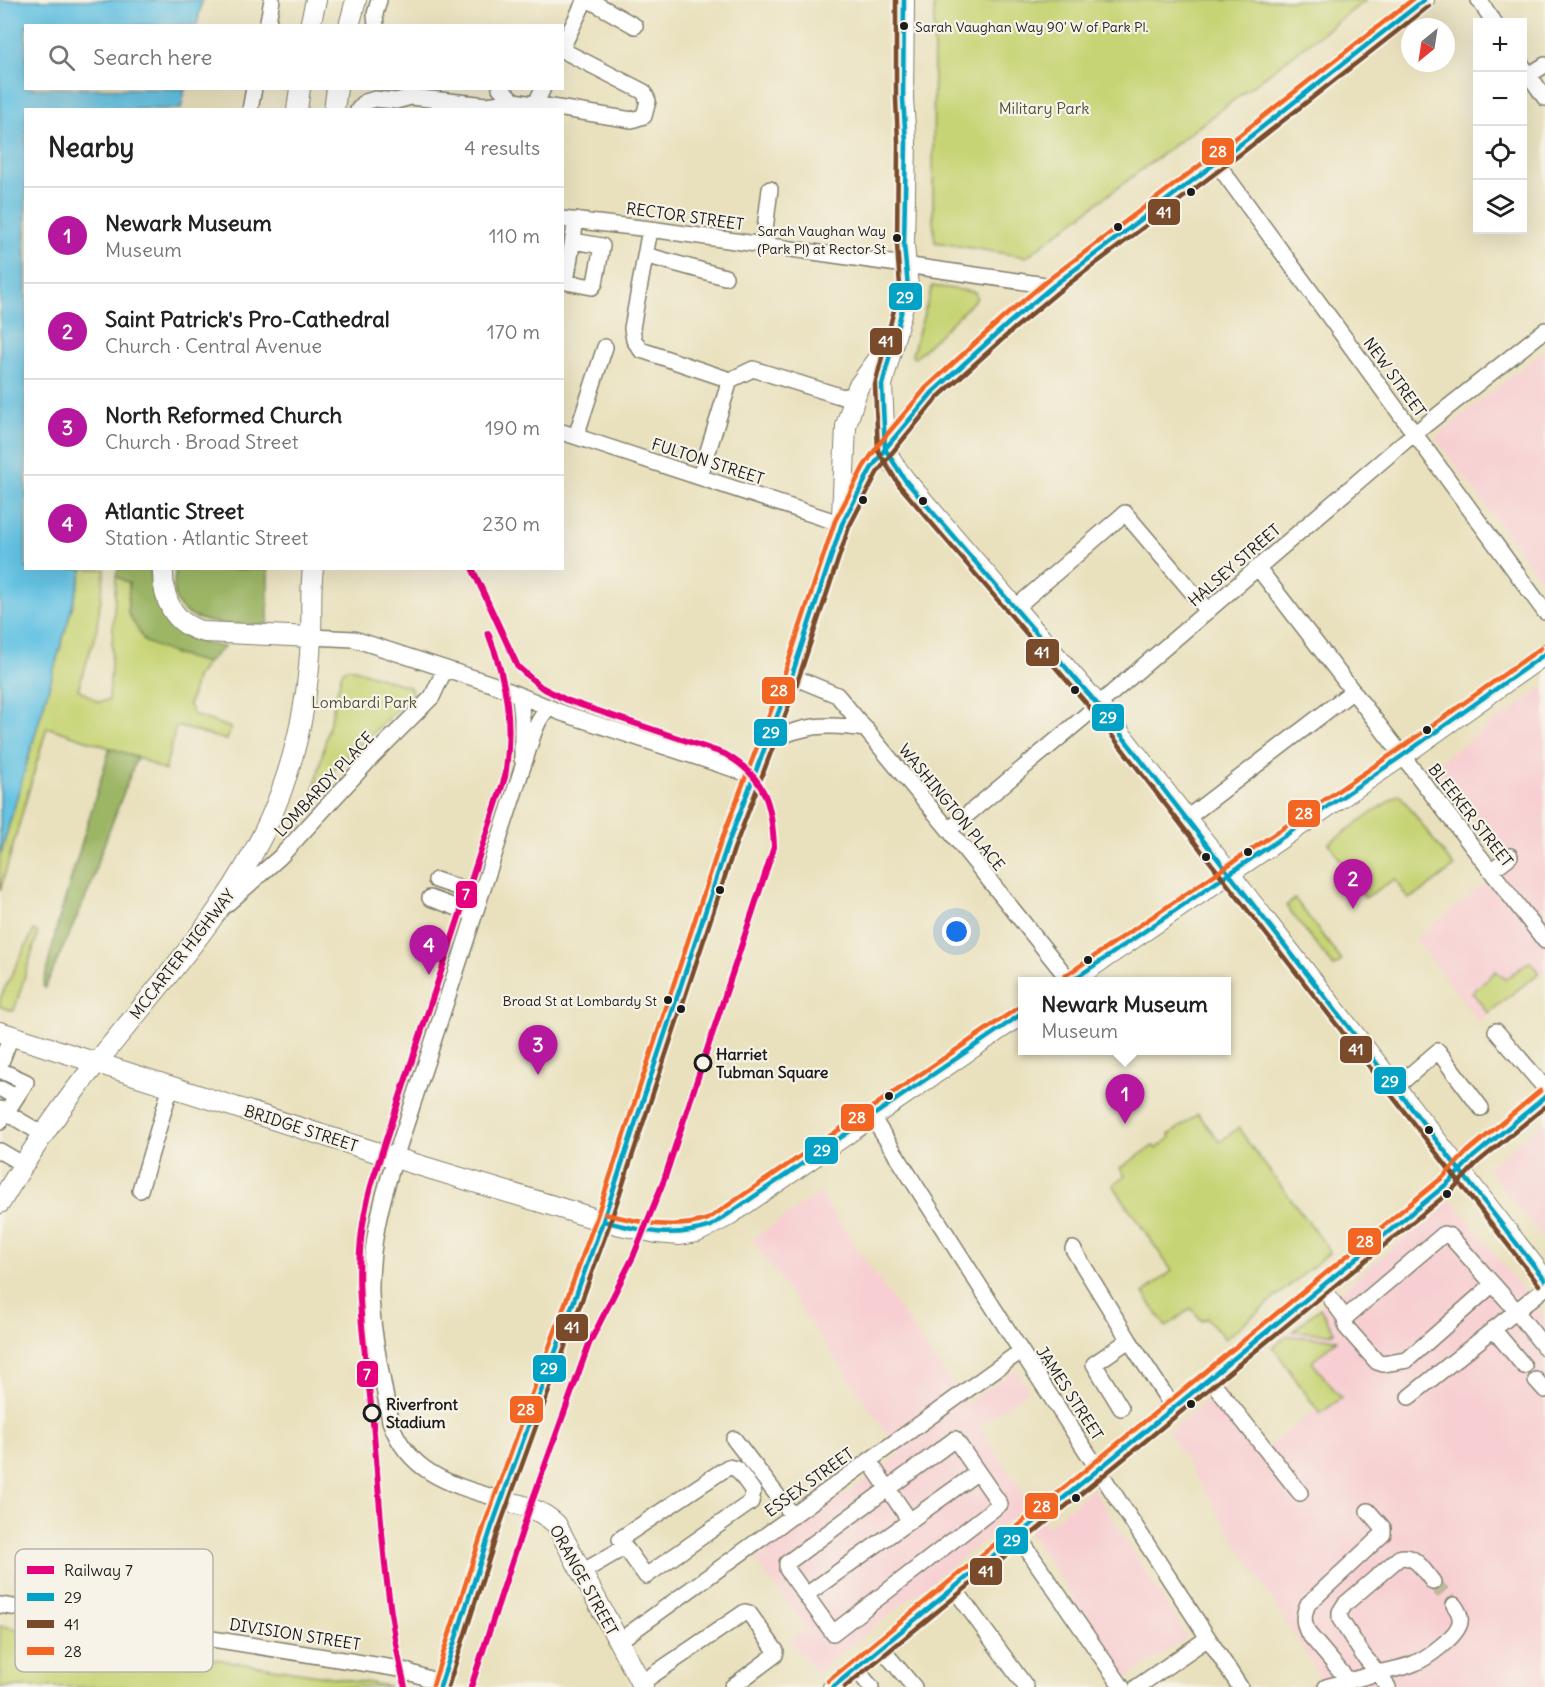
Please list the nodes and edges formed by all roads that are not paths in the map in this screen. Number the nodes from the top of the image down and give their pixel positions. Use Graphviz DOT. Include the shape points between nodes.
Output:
graph roads {
  1 [pos="273,0"];
  2 [pos="316,0"];
  3 [pos="356,0"];
  4 [pos="379,0"];
  5 [pos="587,0"];
  6 [pos="904,0"];
  7 [pos="1424,0"];
  8 [pos="1479,0"];
  9 [pos="1491,18"];
  10 [pos="267,24"];
  11 [pos="310,24"];
  12 [pos="350,24"];
  13 [pos="376,24"];
  14 [pos="635,26"];
  15 [pos="564,45"];
  16 [pos="564,50"];
  17 [pos="1545,65"];
  18 [pos="1527,70"];
  19 [pos="1527,71"];
  20 [pos="254,90"];
  21 [pos="337,90"];
  22 [pos="502,90"];
  23 [pos="542,90"];
  24 [pos="445,94"];
  25 [pos="1545,98"];
  26 [pos="514,101"];
  27 [pos="396,105"];
  28 [pos="535,105"];
  29 [pos="250,108"];
  30 [pos="334,108"];
  31 [pos="360,108"];
  32 [pos="554,108"];
  33 [pos="564,109"];
  34 [pos="1216,162"];
  35 [pos="770,189"];
  36 [pos="569,220"];
  37 [pos="650,229"];
  38 [pos="573,241"];
  39 [pos="763,245"];
  40 [pos="645,255"];
  41 [pos="907,265"];
  42 [pos="725,277"];
  43 [pos="1053,286"];
  44 [pos="564,287"];
  45 [pos="1545,330"];
  46 [pos="894,338"];
  47 [pos="605,347"];
  48 [pos="730,380"];
  49 [pos="855,394"];
  50 [pos="569,434"];
  51 [pos="1414,434"];
  52 [pos="885,449"];
  53 [pos="700,477"];
  54 [pos="842,524"];
  55 [pos="1258,568"];
  56 [pos="164,570"];
  57 [pos="313,570"];
  58 [pos="1015,608"];
  59 [pos="1208,611"];
  60 [pos="1545,612"];
  61 [pos="311,638"];
  62 [pos="1545,654"];
  63 [pos="445,669"];
  64 [pos="791,676"];
  65 [pos="1353,691"];
  66 [pos="520,697"];
  67 [pos="1098,705"];
  68 [pos="549,708"];
  69 [pos="866,729"];
  70 [pos="768,741"];
  71 [pos="1402,756"];
  72 [pos="522,769"];
  73 [pos="755,776"];
  74 [pos="1187,818"];
  75 [pos="949,830"];
  76 [pos="1510,856"];
  77 [pos="1491,871"];
  78 [pos="1230,874"];
  79 [pos="436,880"];
  80 [pos="480,895"];
  81 [pos="430,898"];
  82 [pos="217,913"];
  83 [pos="474,914"];
  84 [pos="1545,941"];
  85 [pos="1067,977"];
  86 [pos="1076,977"];
  87 [pos="1018,1016"];
  88 [pos="1496,1031"];
  89 [pos="5,1034"];
  90 [pos="96,1063"];
  91 [pos="0,1065"];
  92 [pos="0,1070"];
  93 [pos="171,1086"];
  94 [pos="1396,1087"];
  95 [pos="1545,1088"];
  96 [pos="1,1089"];
  97 [pos="16,1097"];
  98 [pos="1545,1097"];
  99 [pos="1481,1108"];
  100 [pos="2,1114"];
  101 [pos="872,1117"];
  102 [pos="44,1135"];
  103 [pos="0,1151"];
  104 [pos="395,1158"];
  105 [pos="24,1165"];
  106 [pos="1460,1171"];
  107 [pos="140,1190"];
  108 [pos="0,1203"];
  109 [pos="603,1221"];
  110 [pos="1073,1249"];
  111 [pos="1545,1280"];
  112 [pos="1493,1284"];
  113 [pos="1322,1287"];
  114 [pos="1545,1288"];
  115 [pos="1515,1310"];
  116 [pos="1345,1318"];
  117 [pos="1493,1329"];
  118 [pos="1129,1340"];
  119 [pos="1541,1343"];
  120 [pos="1021,1351"];
  121 [pos="1210,1379"];
  122 [pos="1409,1397"];
  123 [pos="1121,1408"];
  124 [pos="1174,1409"];
  125 [pos="734,1439"];
  126 [pos="869,1461"];
  127 [pos="1098,1469"];
  128 [pos="978,1472"];
  129 [pos="888,1490"];
  130 [pos="1300,1493"];
  131 [pos="502,1500"];
  132 [pos="1368,1511"];
  133 [pos="793,1515"];
  134 [pos="910,1521"];
  135 [pos="1018,1536"];
  136 [pos="622,1543"];
  137 [pos="579,1568"];
  138 [pos="1433,1582"];
  139 [pos="954,1588"];
  140 [pos="806,1595"];
  141 [pos="0,1605"];
  142 [pos="1454,1605"];
  143 [pos="15,1607"];
  144 [pos="1208,1638"];
  145 [pos="213,1639"];
  146 [pos="619,1641"];
  147 [pos="881,1648"];
  148 [pos="856,1669"];
  149 [pos="1378,1673"];
  150 [pos="1348,1680"];
  151 [pos="441,1685"];
  152 [pos="642,1685"];
  153 [pos="732,1687"];
  154 [pos="833,1687"];
  155 [pos="871,1687"];
  156 [pos="914,1687"];
  157 [pos="1026,1687"];
  158 [pos="1122,1687"];
  159 [pos="1137,1687"];
  160 [pos="1240,1687"];
  161 [pos="1326,1687"];
  162 [pos="1388,1687"];
  1 -- 10 [label="street"];
  2 -- 11 [label="main road"];
  3 -- 12 [label="main road"];
  4 -- 13 [label="street"];
  5 -- 14 [label="street"];
  5 -- 15 [label="street"];
  6 -- 41 [label="main road"];
  7 -- 34 [label="main road"];
  8 -- 9 [label="street"];
  16 -- 33 [label="street" via="644,92 648,101 644,116 632,120"];
  17 -- 18 [label="street"];
  19 -- 25 [label="street"];
  20 -- 29 [label="street"];
  21 -- 30 [label="main road"];
  22 -- 26 [label="street"];
  23 -- 28 [label="street"];
  24 -- 26 [label="street" via="487,105"];
  24 -- 27 [label="street" via="411,97"];
  26 -- 28 [label="street"];
  27 -- 31 [label="street" via="375,99"];
  28 -- 32 [label="street"];
  34 -- 43 [label="main road"];
  34 -- 51 [label="street, NEW STREET"];
  35 -- 39 [label="street"];
  36 -- 37 [label="street, RECTOR STREET"];
  36 -- 38 [label="street"];
  37 -- 39 [label="street, RECTOR STREET"];
  37 -- 40 [label="street"];
  38 -- 44 [label="street"];
  38 -- 44 [label="street" via="603,246 592,287"];
  39 -- 41 [label="street, RECTOR STREET"];
  40 -- 42 [label="street"];
  40 -- 48 [label="street" via="632,328 634,340 641,350"];
  41 -- 43 [label="street, RECTOR STREET"];
  41 -- 46 [label="main road" via="908,287"];
  43 -- 52 [label="main road" via="961,365"];
  45 -- 51 [label="street, HALSEY STREET"];
  46 -- 49 [label="main road"];
  46 -- 52 [label="main road" via="882,385"];
  47 -- 50 [label="street"];
  48 -- 49 [label="street" via="753,369 843,397"];
  48 -- 53 [label="street"];
  49 -- 54 [label="main road" via="846,426"];
  50 -- 53 [label="street, FULTON STREET"];
  51 -- 55 [label="street, HALSEY STREET"];
  51 -- 60 [label="street, NEW STREET"];
  52 -- 54 [label="main road"];
  52 -- 58 [label="main road" via="905,480"];
  53 -- 54 [label="street, FULTON STREET"];
  54 -- 64 [label="main road"];
  55 -- 59 [label="street, HALSEY STREET"];
  55 -- 65 [label="street, BLEEKER STREET"];
  56 -- 61 [label="main road" via="166,599 180,621 195,630"];
  57 -- 61 [label="main road, MCCARTER HIGHWAY"];
  58 -- 59 [label="street" via="1125,513"];
  58 -- 67 [label="main road"];
  59 -- 67 [label="street, HALSEY STREET"];
  61 -- 63 [label="street" via="354,639"];
  61 -- 82 [label="main road, MCCARTER HIGHWAY" via="304,703 282,792 251,858"];
  62 -- 71 [label="main road"];
  63 -- 66 [label="street"];
  63 -- 82 [label="street, LOMBARDY PLACE" via="432,697 280,858"];
  64 -- 69 [label="street, WASHINGTON PLACE" via="837,695"];
  64 -- 70 [label="main road"];
  65 -- 71 [label="street, BLEEKER STREET"];
  65 -- 74 [label="street"];
  66 -- 68 [label="street"];
  66 -- 72 [label="street"];
  67 -- 74 [label="main road"];
  67 -- 75 [label="street, HALSEY STREET"];
  68 -- 72 [label="street" via="538,722"];
  68 -- 73 [label="street"];
  69 -- 70 [label="street" via="818,725"];
  69 -- 75 [label="street, WASHINGTON PLACE"];
  70 -- 73 [label="main road"];
  71 -- 77 [label="street, BLEEKER STREET"];
  71 -- 78 [label="main road"];
  72 -- 80 [label="street"];
  73 -- 109 [label="main road" via="727,846"];
  74 -- 78 [label="main road"];
  75 -- 85 [label="street, WASHINGTON PLACE"];
  76 -- 77 [label="street"];
  77 -- 84 [label="street, BLEEKER STREET"];
  78 -- 86 [label="main road"];
  78 -- 94 [label="main road"];
  79 -- 80 [label="street"];
  80 -- 83 [label="street"];
  81 -- 83 [label="street"];
  82 -- 90 [label="main road, MCCARTER HIGHWAY"];
  83 -- 104 [label="street"];
  87 -- 101 [label="main road, BRIDGE STREET"];
  88 -- 95 [label="street"];
  89 -- 90 [label="main road, BRIDGE STREET"];
  89 -- 91 [label="street"];
  90 -- 93 [label="main road, BRIDGE STREET"];
  90 -- 102 [label="main road, MCCARTER HIGHWAY"];
  92 -- 97 [label="street" via="26,1082"];
  93 -- 104 [label="main road, BRIDGE STREET"];
  93 -- 107 [label="street"];
  94 -- 99 [label="street" via="1438,1051"];
  94 -- 106 [label="main road"];
  96 -- 97 [label="street"];
  97 -- 100 [label="street"];
  98 -- 106 [label="main road"];
  100 -- 102 [label="street"];
  101 -- 109 [label="main road, BRIDGE STREET" via="726,1217 697,1232 665,1234"];
  101 -- 120 [label="street, JAMES STREET"];
  102 -- 105 [label="main road, MCCARTER HIGHWAY"];
  103 -- 105 [label="street"];
  104 -- 109 [label="main road, BRIDGE STREET"];
  104 -- 131 [label="street" via="377,1222 371,1271 374,1323 390,1421 402,1448 425,1471"];
  105 -- 108 [label="main road, MCCARTER HIGHWAY"];
  106 -- 111 [label="main road"];
  106 -- 113 [label="main road"];
  109 -- 131 [label="main road"];
  110 -- 118 [label="street"];
  112 -- 115 [label="street"];
  112 -- 116 [label="street" via="1444,1234"];
  112 -- 116 [label="street" via="1401,1363 1377,1362 1346,1327"];
  113 -- 116 [label="street"];
  113 -- 121 [label="main road"];
  114 -- 115 [label="street"];
  115 -- 117 [label="street"];
  115 -- 119 [label="street"];
  117 -- 119 [label="street" via="1520,1361"];
  117 -- 122 [label="street"];
  118 -- 123 [label="street" via="1094,1364"];
  118 -- 124 [label="street"];
  120 -- 126 [label="street, ESSEX STREET"];
  120 -- 127 [label="street, JAMES STREET"];
  121 -- 124 [label="main road"];
  121 -- 130 [label="street"];
  124 -- 127 [label="main road"];
  125 -- 133 [label="street"];
  126 -- 129 [label="street"];
  126 -- 133 [label="street, ESSEX STREET"];
  127 -- 135 [label="main road"];
  127 -- 144 [label="street, JAMES STREET"];
  128 -- 129 [label="street" via="955,1439"];
  128 -- 134 [label="street"];
  128 -- 140 [label="street" via="1000,1504 833,1632"];
  129 -- 134 [label="street"];
  129 -- 140 [label="street" via="788,1562 787,1569"];
  131 -- 137 [label="main road, ORANGE STREET" via="549,1517"];
  131 -- 151 [label="main road"];
  132 -- 150 [label="street" via="1383,1528 1383,1534 1308,1604 1304,1613 1308,1632"];
  133 -- 146 [label="street, ESSEX STREET"];
  134 -- 140 [label="street"];
  135 -- 139 [label="main road"];
  135 -- 158 [label="street"];
  136 -- 136 [label="street" via="646,1576 751,1502 753,1491 737,1469 728,1467"];
  136 -- 137 [label="street"];
  137 -- 146 [label="main road, ORANGE STREET"];
  138 -- 149 [label="street" via="1413,1558 1399,1558 1340,1612 1340,1619"];
  139 -- 147 [label="main road"];
  139 -- 157 [label="street"];
  141 -- 143 [label="street, DIVISION STREET"];
  142 -- 149 [label="street" via="1461,1621 1447,1640 1426,1658"];
  144 -- 159 [label="street"];
  144 -- 160 [label="street, JAMES STREET"];
  145 -- 151 [label="street, DIVISION STREET" via="400,1669"];
  146 -- 152 [label="main road, ORANGE STREET"];
  147 -- 148 [label="main road"];
  147 -- 156 [label="street"];
  148 -- 154 [label="main road"];
  148 -- 155 [label="street"];
  149 -- 150 [label="street"];
  149 -- 162 [label="street"];
  150 -- 161 [label="street"];
  152 -- 153 [label="street" via="745,1612 776,1650 775,1655"];
}
